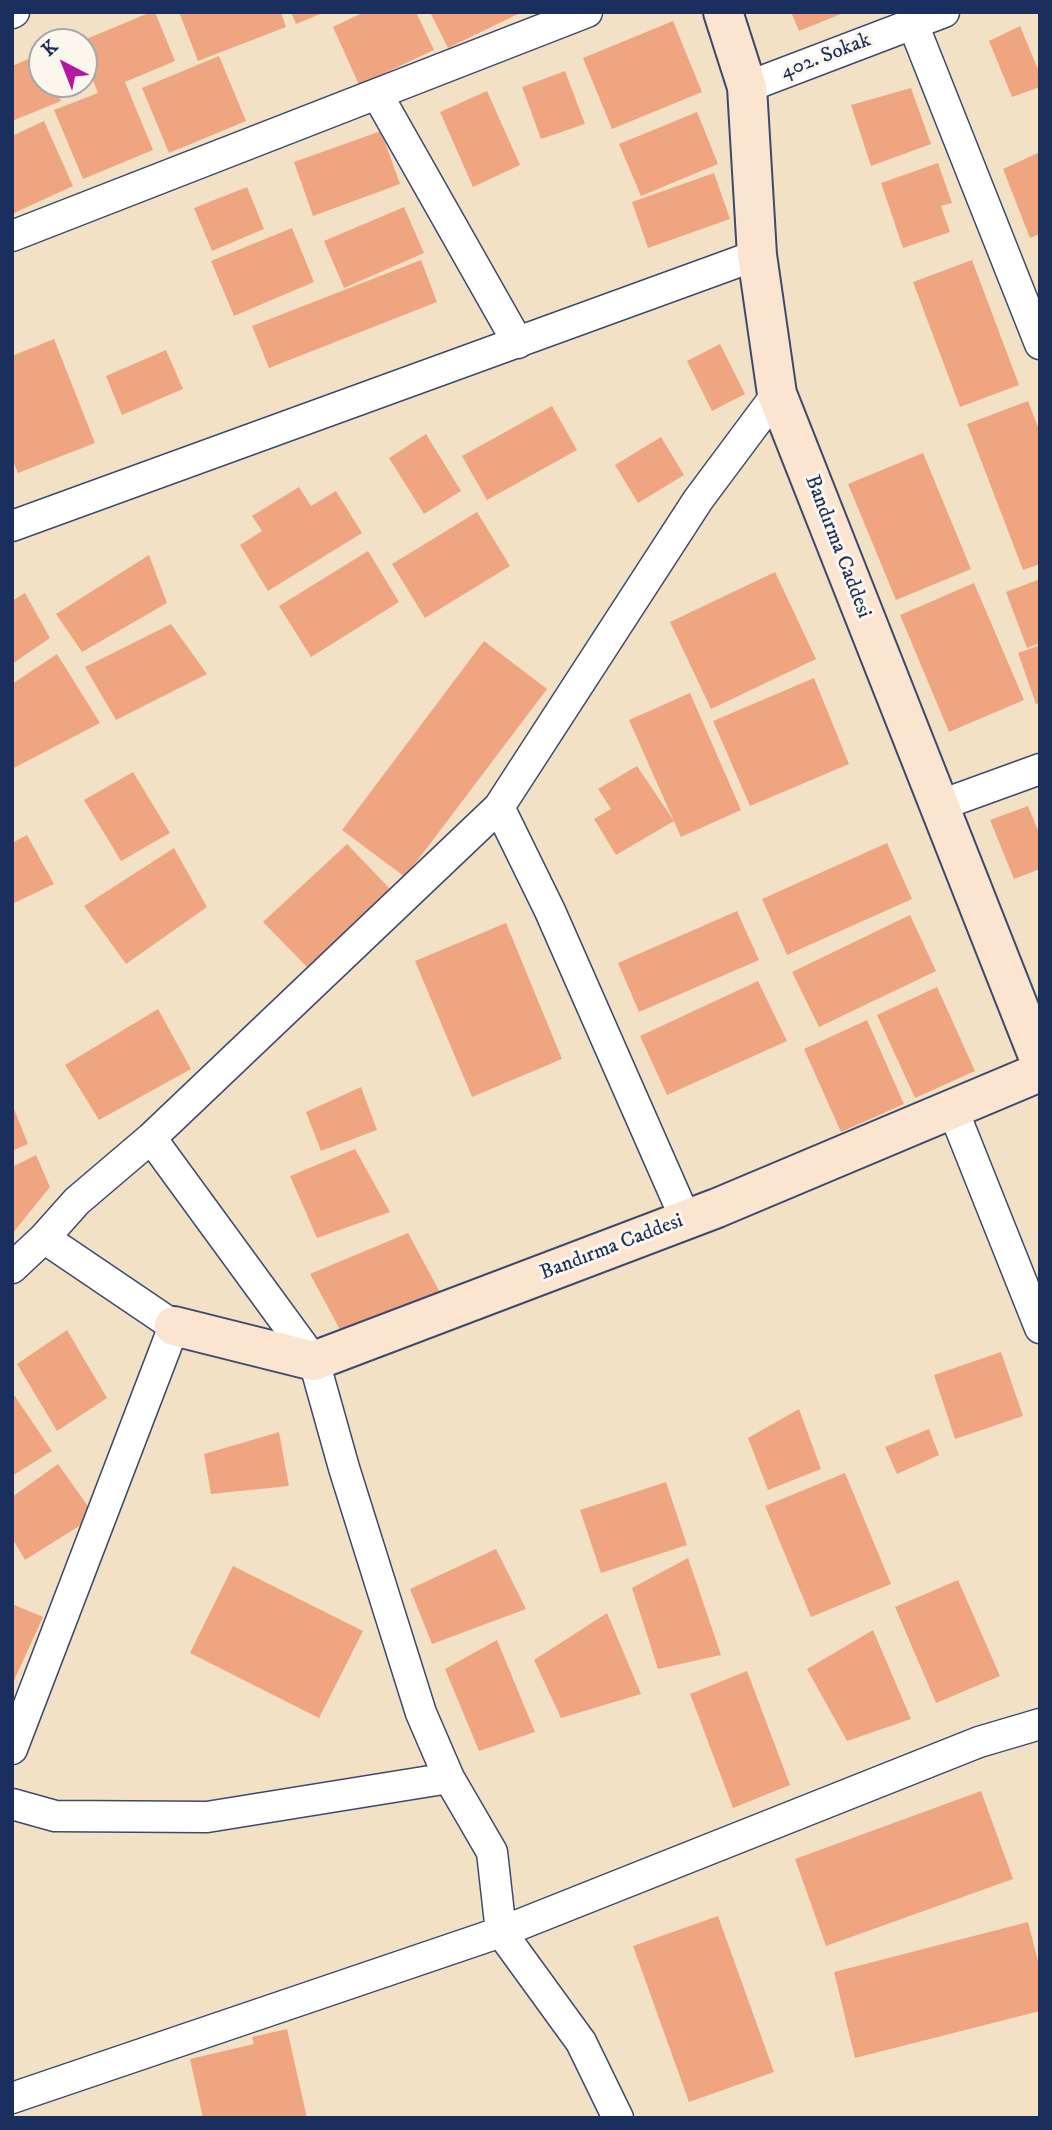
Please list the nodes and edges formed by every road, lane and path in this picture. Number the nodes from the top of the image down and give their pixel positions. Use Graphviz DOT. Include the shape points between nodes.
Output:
graph roads {
  1 [pos="587,12"];
  2 [pos="723,12"];
  3 [pos="944,12"];
  4 [pos="913,24"];
  5 [pos="747,88"];
  6 [pos="377,94"];
  7 [pos="12,236"];
  8 [pos="757,255"];
  9 [pos="518,343"];
  10 [pos="1040,344"];
  11 [pos="777,394"];
  12 [pos="12,526"];
  13 [pos="1040,769"];
  14 [pos="938,806"];
  15 [pos="499,807"];
  16 [pos="1040,1060"];
  17 [pos="1040,1072"];
  18 [pos="953,1110"];
  19 [pos="151,1138"];
  20 [pos="686,1220"];
  21 [pos="44,1238"];
  22 [pos="12,1268"];
  23 [pos="174,1326"];
  24 [pos="1040,1328"];
  25 [pos="314,1361"];
  26 [pos="1040,1724"];
  27 [pos="12,1749"];
  28 [pos="449,1778"];
  29 [pos="12,1804"];
  30 [pos="501,1932"];
  31 [pos="12,2098"];
  32 [pos="618,2118"];
  1 -- 6 [label="street"];
  2 -- 5 [label="street, Bandırma Caddesi"];
  3 -- 4 [label="street, 402. Sokak"];
  4 -- 5 [label="street, 402. Sokak"];
  4 -- 10 [label="street"];
  5 -- 8 [label="street, Bandırma Caddesi"];
  6 -- 7 [label="street"];
  6 -- 9 [label="street"];
  8 -- 9 [label="street"];
  8 -- 11 [label="street, Bandırma Caddesi"];
  9 -- 12 [label="street"];
  11 -- 14 [label="street, Bandırma Caddesi"];
  11 -- 15 [label="street" via="698,500"];
  13 -- 14 [label="street"];
  14 -- 16 [label="street, Bandırma Caddesi"];
  15 -- 19 [label="street"];
  15 -- 20 [label="street" via="550,911"];
  17 -- 18 [label="street, Bandırma Caddesi"];
  18 -- 20 [label="street, Bandırma Caddesi"];
  18 -- 24 [label="street"];
  19 -- 21 [label="street" via="77,1201"];
  19 -- 25 [label="street"];
  20 -- 25 [label="street, Bandırma Caddesi"];
  21 -- 22 [label="street"];
  21 -- 23 [label="street"];
  23 -- 25 [label="street"];
  23 -- 27 [label="street"];
  25 -- 28 [label="street" via="421,1713"];
  26 -- 30 [label="street" via="979,1742"];
  28 -- 29 [label="street" via="207,1817 55,1816"];
  28 -- 30 [label="street" via="492,1852"];
  30 -- 31 [label="street"];
  30 -- 32 [label="street" via="581,2042"];
}
